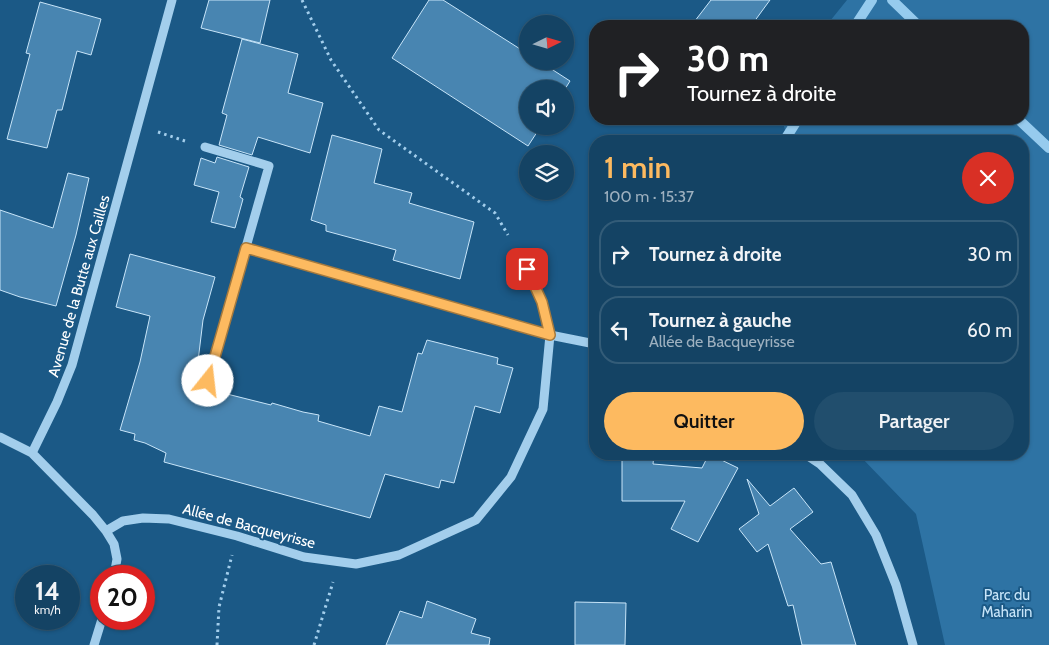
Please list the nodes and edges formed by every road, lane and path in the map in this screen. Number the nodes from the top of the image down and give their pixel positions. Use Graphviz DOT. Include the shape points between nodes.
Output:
graph roads {
  1 [pos="172,0"];
  2 [pos="302,0"];
  3 [pos="163,133"];
  4 [pos="187,141"];
  5 [pos="205,147"];
  6 [pos="246,248"];
  7 [pos="520,253"];
  8 [pos="550,335"];
  9 [pos="589,343"];
  10 [pos="208,381"];
  11 [pos="0,437"];
  12 [pos="32,453"];
  13 [pos="814,460"];
  14 [pos="106,531"];
  15 [pos="233,552"];
  16 [pos="116,565"];
  17 [pos="334,579"];
  18 [pos="99,630"];
  19 [pos="94,645"];
  20 [pos="217,645"];
  21 [pos="314,645"];
  22 [pos="913,645"];
  1 -- 12 [label="street, Avenue de la Butte aux Cailles" via="72,365 58,402"];
  2 -- 7 [label="path" via="331,60 379,130 494,213"];
  3 -- 4 [label="path"];
  5 -- 6 [label="street" via="269,166"];
  6 -- 8 [label="street"];
  6 -- 10 [label="street"];
  7 -- 8 [label="street, Allée de Bacqueyrisse" via="542,302"];
  8 -- 9 [label="street"];
  8 -- 14 [label="street, Allée de Bacqueyrisse" via="543,409 511,477 476,520 399,556 356,564 304,557 169,518 123,521"];
  11 -- 12 [label="street"];
  12 -- 14 [label="street"];
  13 -- 22 [label="street" via="852,496 876,535 896,586"];
  14 -- 16 [label="street" via="114,544"];
  15 -- 20 [label="path" via="219,607"];
  17 -- 21 [label="path"];
  18 -- 19 [label="street"];
}
